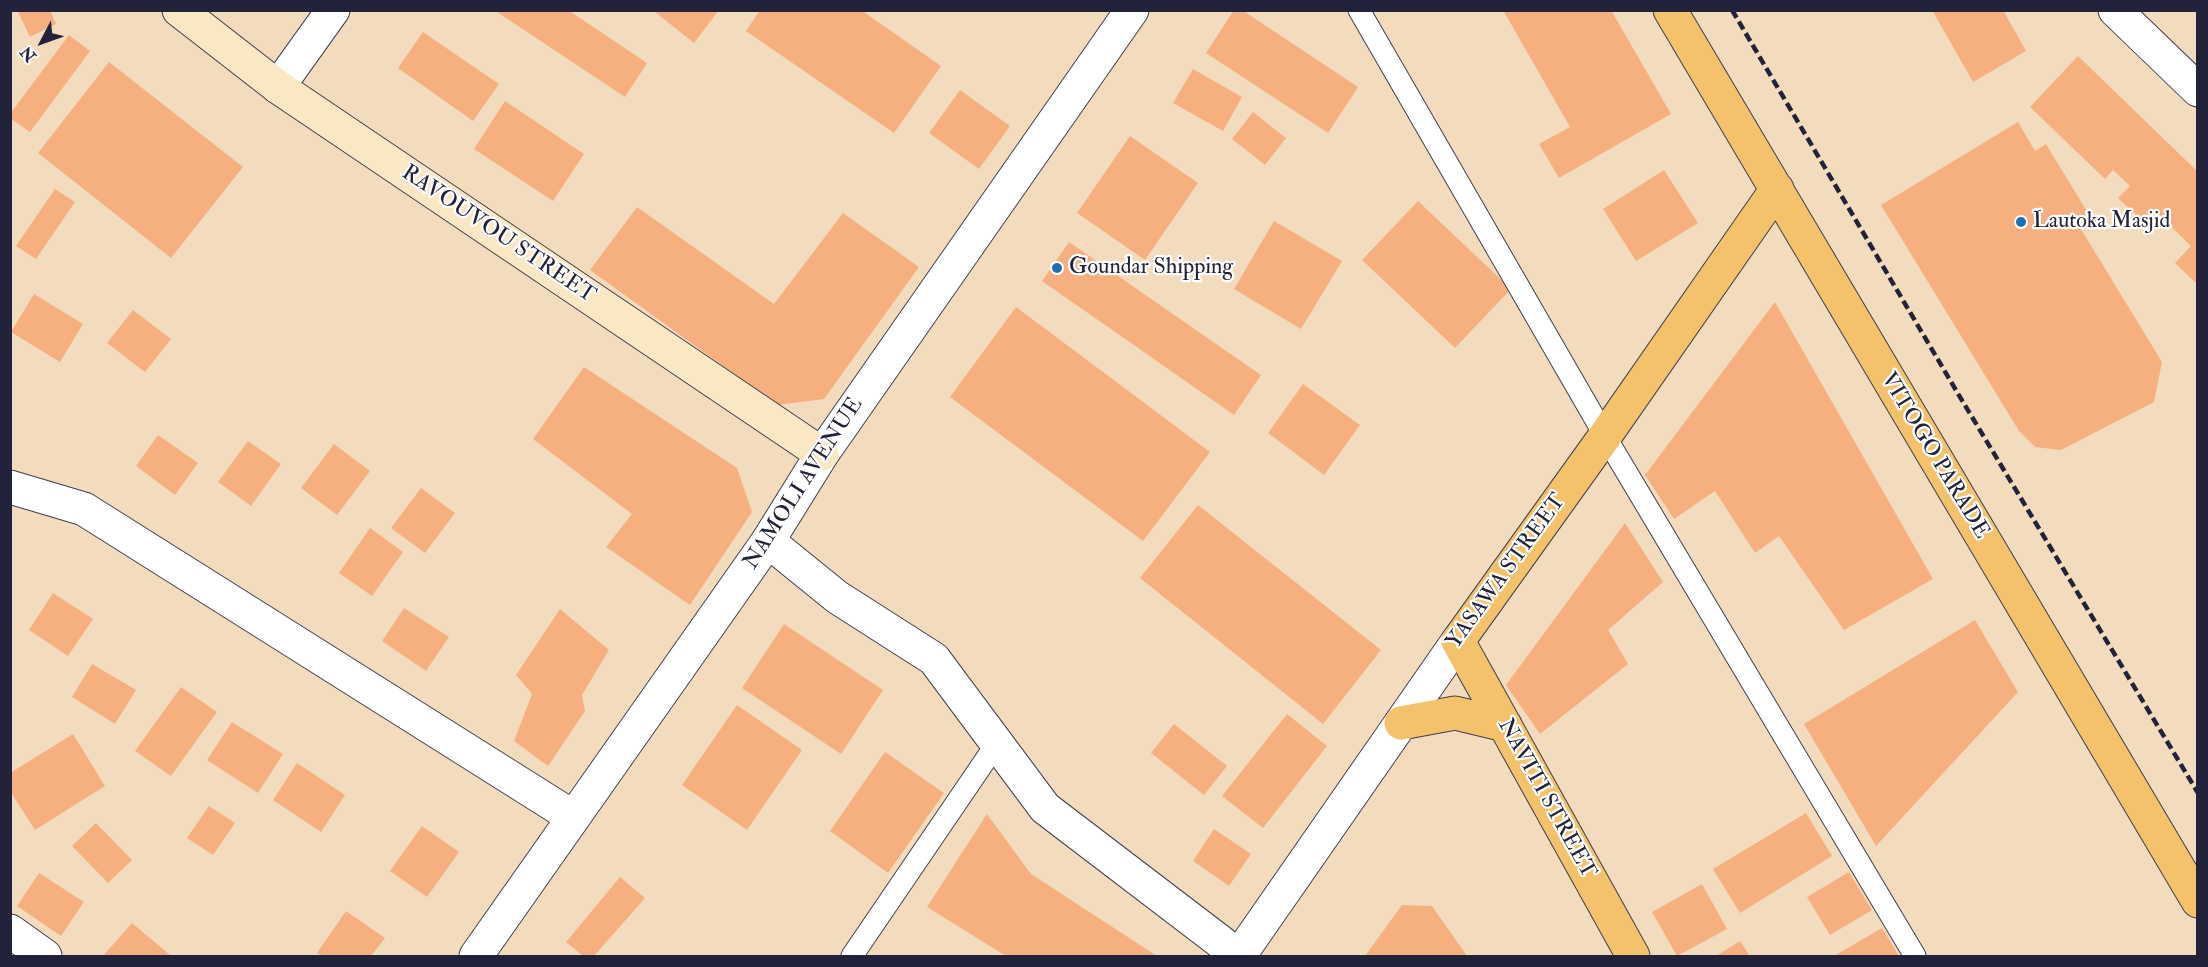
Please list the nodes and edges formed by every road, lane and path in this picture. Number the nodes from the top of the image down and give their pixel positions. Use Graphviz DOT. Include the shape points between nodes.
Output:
graph roads {
  1 [pos="179,10"];
  2 [pos="333,10"];
  3 [pos="1132,10"];
  4 [pos="1359,10"];
  5 [pos="1670,10"];
  6 [pos="2115,10"];
  7 [pos="278,87"];
  8 [pos="2198,90"];
  9 [pos="1776,189"];
  10 [pos="1605,436"];
  11 [pos="822,454"];
  12 [pos="10,487"];
  13 [pos="768,541"];
  14 [pos="1458,641"];
  15 [pos="1401,723"];
  16 [pos="1505,725"];
  17 [pos="997,743"];
  18 [pos="573,817"];
  19 [pos="2198,901"];
  20 [pos="10,931"];
  21 [pos="1239,956"];
  22 [pos="45,957"];
  23 [pos="476,957"];
  24 [pos="852,957"];
  25 [pos="1633,957"];
  26 [pos="1915,957"];
  1 -- 7 [label="main road, RAVOUVOU STREET"];
  2 -- 7 [label="street"];
  3 -- 11 [label="street, NAMOLI AVENUE"];
  4 -- 10 [label="lane"];
  5 -- 9 [label="main road, VITOGO PARADE"];
  6 -- 8 [label="street"];
  7 -- 11 [label="main road, RAVOUVOU STREET"];
  9 -- 10 [label="main road, YASAWA STREET"];
  9 -- 19 [label="main road, VITOGO PARADE"];
  10 -- 14 [label="main road, YASAWA STREET"];
  10 -- 26 [label="lane"];
  11 -- 13 [label="street, NAMOLI AVENUE"];
  12 -- 18 [label="street" via="84,509"];
  13 -- 17 [label="street" via="837,597 934,659"];
  13 -- 18 [label="street, NAMOLI AVENUE"];
  14 -- 15 [label="street, YASAWA STREET"];
  14 -- 16 [label="main road, NAVITI STREET"];
  15 -- 16 [label="main road" via="1455,713"];
  15 -- 21 [label="street, YASAWA STREET"];
  16 -- 25 [label="main road, NAVITI STREET"];
  17 -- 21 [label="street" via="1046,808"];
  17 -- 24 [label="lane"];
  18 -- 23 [label="street, NAMOLI AVENUE"];
  20 -- 22 [label="street"];
}
